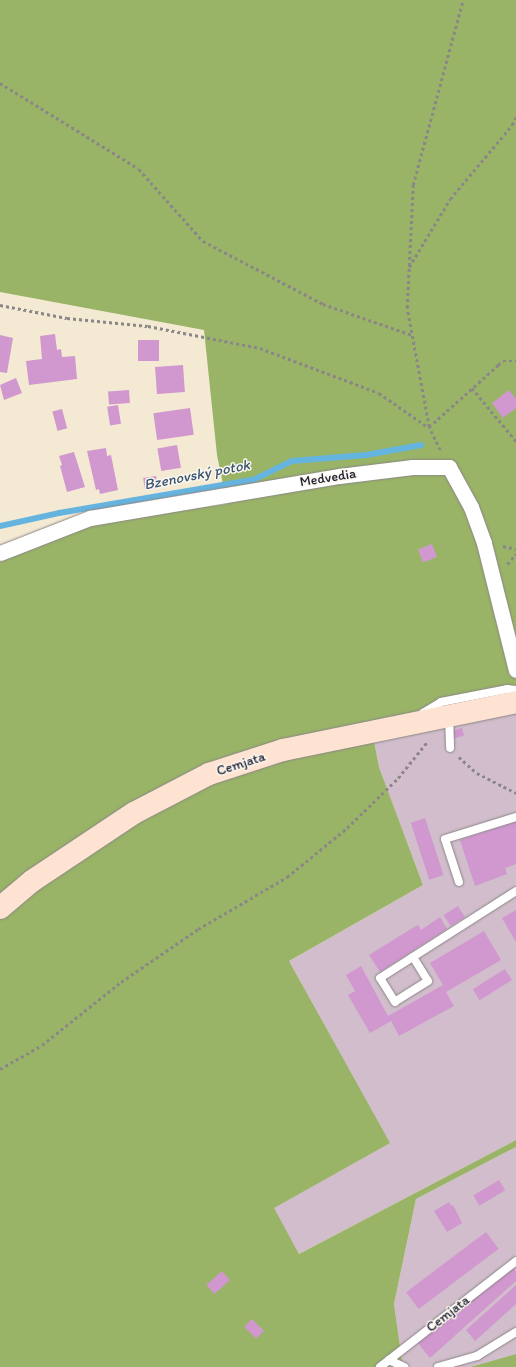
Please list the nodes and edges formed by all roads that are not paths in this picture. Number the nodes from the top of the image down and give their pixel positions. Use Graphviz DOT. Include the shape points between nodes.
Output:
graph roads {
  1 [pos="0,551"];
  2 [pos="516,670"];
  3 [pos="516,690"];
  4 [pos="516,702"];
  5 [pos="449,716"];
  6 [pos="406,724"];
  7 [pos="450,748"];
  8 [pos="516,817"];
  9 [pos="459,882"];
  10 [pos="516,891"];
  11 [pos="0,908"];
  12 [pos="413,957"];
  13 [pos="516,1262"];
  14 [pos="516,1332"];
  15 [pos="389,1360"];
  16 [pos="380,1367"];
  17 [pos="404,1367"];
  18 [pos="438,1367"];
  1 -- 2 [label="street, Medvedia" via="90,518 338,476 412,467 449,467 471,507 484,543"];
  3 -- 6 [label="lane" via="507,689 441,702"];
  4 -- 5 [label="main road, Cemjata"];
  5 -- 6 [label="main road, Cemjata"];
  5 -- 7 [label="lane"];
  6 -- 11 [label="main road, Cemjata" via="283,750 209,774 134,813 32,881"];
  8 -- 9 [label="lane" via="445,839"];
  10 -- 12 [label="lane"];
  12 -- 12 [label="lane" via="380,978 395,1002 428,981"];
  13 -- 15 [label="lane, Cemjata"];
  14 -- 18 [label="lane" via="477,1356"];
  15 -- 16 [label="lane, Cemjata"];
  15 -- 17 [label="lane"];
}
